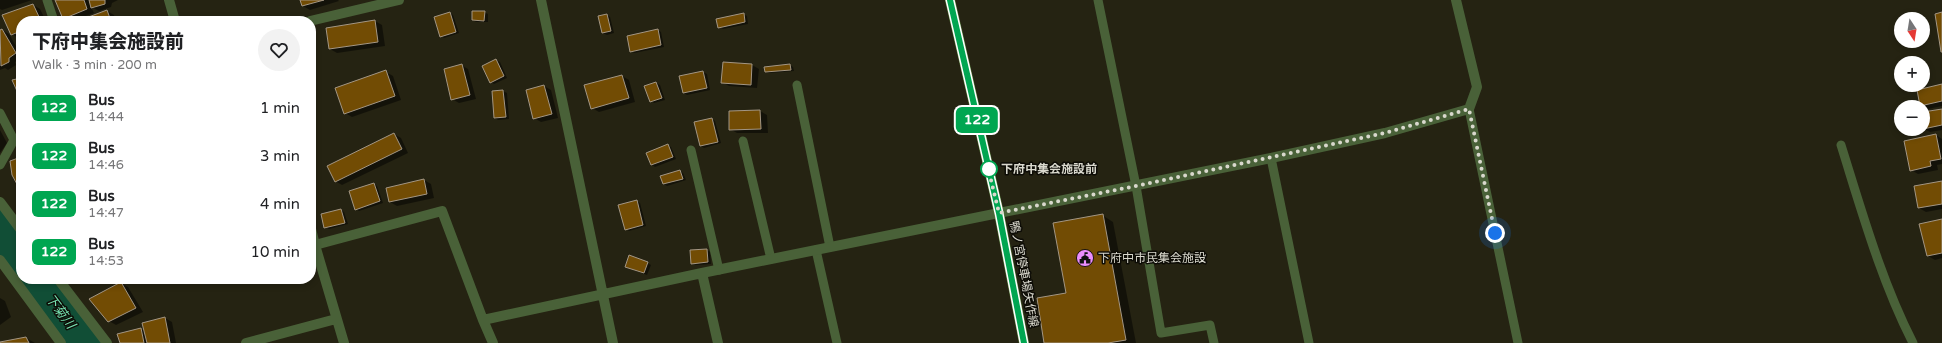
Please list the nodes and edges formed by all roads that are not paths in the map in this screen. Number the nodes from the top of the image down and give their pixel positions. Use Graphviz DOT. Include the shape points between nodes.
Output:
graph roads {
  1 [pos="47,0"];
  2 [pos="169,0"];
  3 [pos="399,0"];
  4 [pos="541,0"];
  5 [pos="950,0"];
  6 [pos="1098,0"];
  7 [pos="1456,0"];
  8 [pos="52,16"];
  9 [pos="174,16"];
  10 [pos="316,20"];
  11 [pos="797,85"];
  12 [pos="1469,109"];
  13 [pos="0,113"];
  14 [pos="743,141"];
  15 [pos="1841,145"];
  16 [pos="691,150"];
  17 [pos="1271,158"];
  18 [pos="0,164"];
  19 [pos="1136,186"];
  20 [pos="0,202"];
  21 [pos="999,213"];
  22 [pos="16,223"];
  23 [pos="316,245"];
  24 [pos="830,247"];
  25 [pos="316,249"];
  26 [pos="816,250"];
  27 [pos="771,259"];
  28 [pos="0,260"];
  29 [pos="719,270"];
  30 [pos="702,273"];
  31 [pos="16,282"];
  32 [pos="18,284"];
  33 [pos="62,284"];
  34 [pos="602,293"];
  35 [pos="336,319"];
  36 [pos="483,320"];
  37 [pos="61,343"];
  38 [pos="107,343"];
  39 [pos="246,343"];
  40 [pos="344,343"];
  41 [pos="493,343"];
  42 [pos="613,343"];
  43 [pos="718,343"];
  44 [pos="838,343"];
  45 [pos="1024,343"];
  46 [pos="1214,343"];
  47 [pos="1309,343"];
  48 [pos="1517,343"];
  49 [pos="1913,343"];
  1 -- 8 [label="lane"];
  2 -- 9 [label="street"];
  3 -- 10 [label="street"];
  4 -- 34 [label="street"];
  5 -- 21 [label="main road, 鴨ノ宮停車場矢作線"];
  6 -- 19 [label="lane"];
  7 -- 12 [label="street" via="1477,86"];
  11 -- 24 [label="lane"];
  12 -- 17 [label="street" via="1385,133"];
  12 -- 48 [label="lane"];
  13 -- 18 [label="lane" via="14,140"];
  14 -- 27 [label="lane"];
  15 -- 49 [label="lane" via="1867,231 1899,315"];
  16 -- 29 [label="lane"];
  17 -- 19 [label="street"];
  17 -- 47 [label="lane"];
  19 -- 21 [label="street"];
  19 -- 46 [label="lane" via="1161,333 1210,325"];
  20 -- 22 [label="street"];
  21 -- 24 [label="street"];
  21 -- 45 [label="main road, 鴨ノ宮停車場矢作線"];
  23 -- 36 [label="street" via="442,211"];
  24 -- 26 [label="street"];
  25 -- 35 [label="street"];
  26 -- 27 [label="street"];
  26 -- 44 [label="lane"];
  27 -- 29 [label="street"];
  28 -- 31 [label="street"];
  29 -- 30 [label="street"];
  30 -- 34 [label="street"];
  30 -- 43 [label="street"];
  32 -- 37 [label="street"];
  33 -- 38 [label="street"];
  34 -- 36 [label="street"];
  34 -- 42 [label="street"];
  35 -- 39 [label="street"];
  35 -- 40 [label="street"];
  36 -- 41 [label="street"];
}
